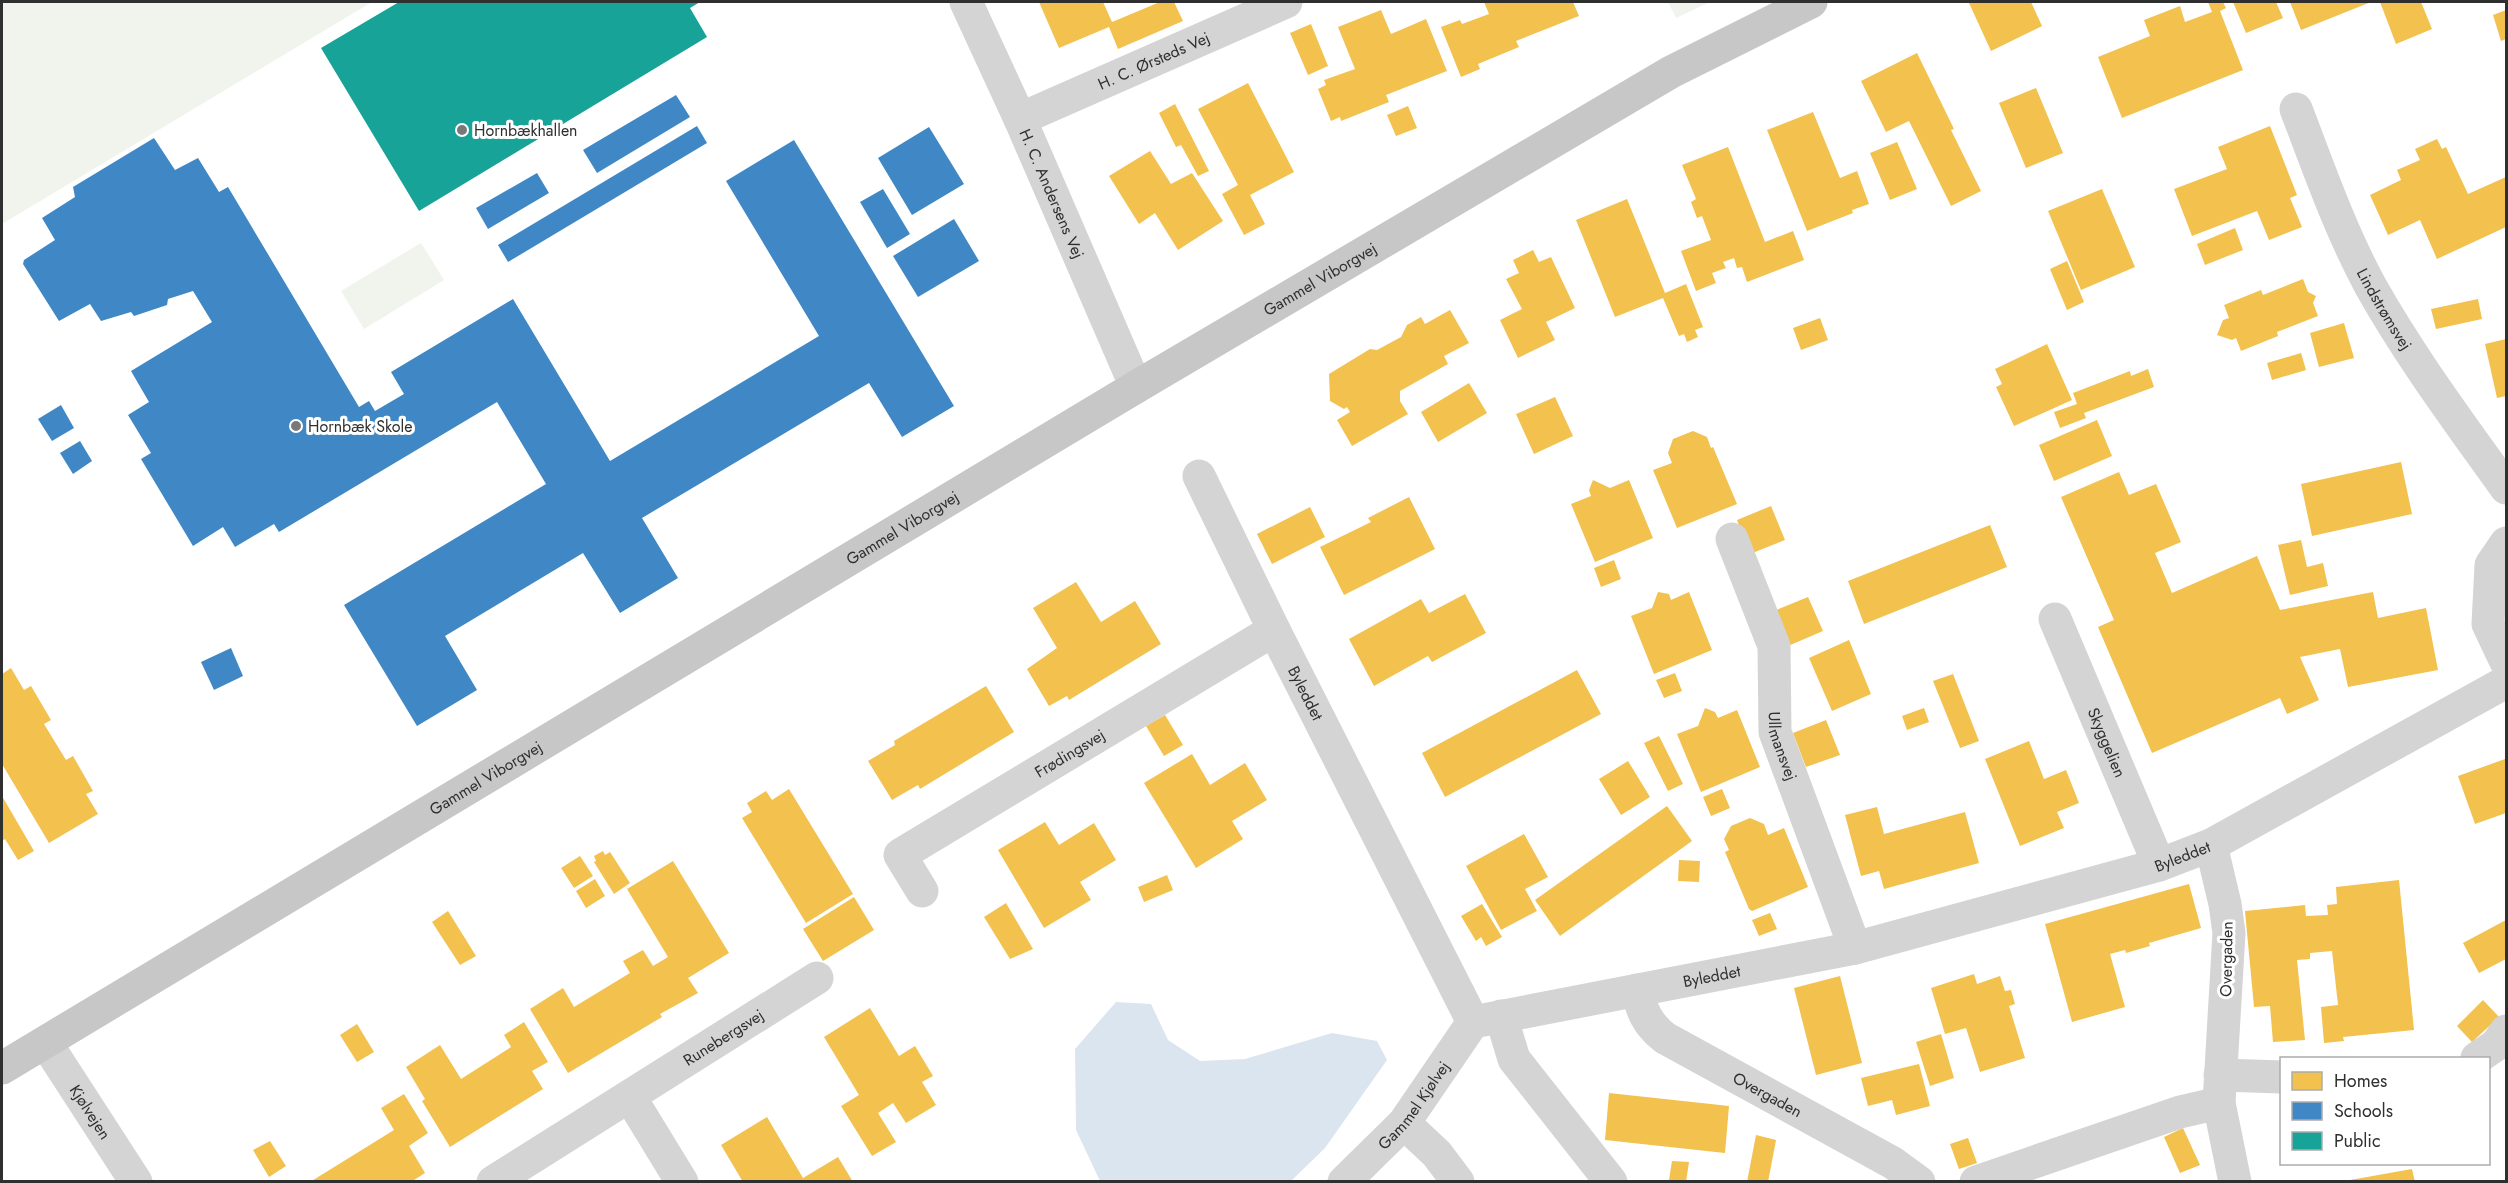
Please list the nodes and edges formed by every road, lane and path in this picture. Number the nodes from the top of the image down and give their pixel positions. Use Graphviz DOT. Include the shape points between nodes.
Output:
graph roads {
  1 [pos="966,2"];
  2 [pos="1286,2"];
  3 [pos="1811,2"];
  4 [pos="2296,109"];
  5 [pos="1020,119"];
  6 [pos="1136,387"];
  7 [pos="1199,476"];
  8 [pos="2506,488"];
  9 [pos="1732,539"];
  10 [pos="2506,543"];
  11 [pos="2055,619"];
  12 [pos="1274,630"];
  13 [pos="2506,662"];
  14 [pos="2506,682"];
  15 [pos="2211,845"];
  16 [pos="2159,865"];
  17 [pos="922,891"];
  18 [pos="1855,948"];
  19 [pos="817,978"];
  20 [pos="1637,990"];
  21 [pos="1487,1019"];
  22 [pos="2506,1031"];
  23 [pos="46,1043"];
  24 [pos="2480,1057"];
  25 [pos="2,1068"];
  26 [pos="2280,1077"];
  27 [pos="2220,1089"];
  28 [pos="630,1097"];
  29 [pos="1404,1123"];
  30 [pos="136,1182"];
  31 [pos="493,1182"];
  32 [pos="682,1182"];
  33 [pos="1344,1182"];
  34 [pos="1458,1182"];
  35 [pos="1611,1182"];
  36 [pos="1919,1182"];
  37 [pos="1976,1182"];
  38 [pos="2235,1182"];
  1 -- 5 [label="street, H. C. Andersens Vej"];
  2 -- 5 [label="street, H. C. Ørsteds Vej"];
  3 -- 6 [label="main road, Gammel Viborgvej" via="1671,72"];
  4 -- 8 [label="street, Lindstrømsvej" via="2330,200 2370,285 2419,368"];
  5 -- 6 [label="street, H. C. Andersens Vej"];
  6 -- 23 [label="main road, Gammel Viborgvej"];
  7 -- 12 [label="street, Byleddet"];
  9 -- 18 [label="street, Ullmansvej" via="1774,646 1775,732"];
  10 -- 13 [label="street" via="2491,565 2488,624"];
  11 -- 16 [label="street, Skyggelien"];
  12 -- 17 [label="street, Frødingsvej" via="900,855"];
  12 -- 21 [label="street, Byleddet"];
  14 -- 15 [label="street, Byleddet"];
  15 -- 16 [label="street, Byleddet"];
  15 -- 27 [label="street, Overgaden" via="2229,933"];
  16 -- 18 [label="street, Byleddet"];
  18 -- 20 [label="street, Byleddet"];
  19 -- 28 [label="street, Runebergsvej"];
  20 -- 21 [label="street, Byleddet"];
  20 -- 36 [label="street, Overgaden" via="1642,1012 1665,1038 1893,1163"];
  21 -- 29 [label="street, Gammel Kjølvej"];
  21 -- 35 [label="street"];
  22 -- 24 [label="street"];
  23 -- 25 [label="main road, Gammel Viborgvej"];
  23 -- 30 [label="street, Kjølvejen"];
  26 -- 27 [label="street"];
  27 -- 37 [label="street" via="2180,1112"];
  27 -- 38 [label="street, Overgaden"];
  28 -- 31 [label="street, Runebergsvej"];
  28 -- 32 [label="street"];
  29 -- 33 [label="street, Gammel Kjølvej"];
  29 -- 34 [label="street" via="1437,1154"];
}
